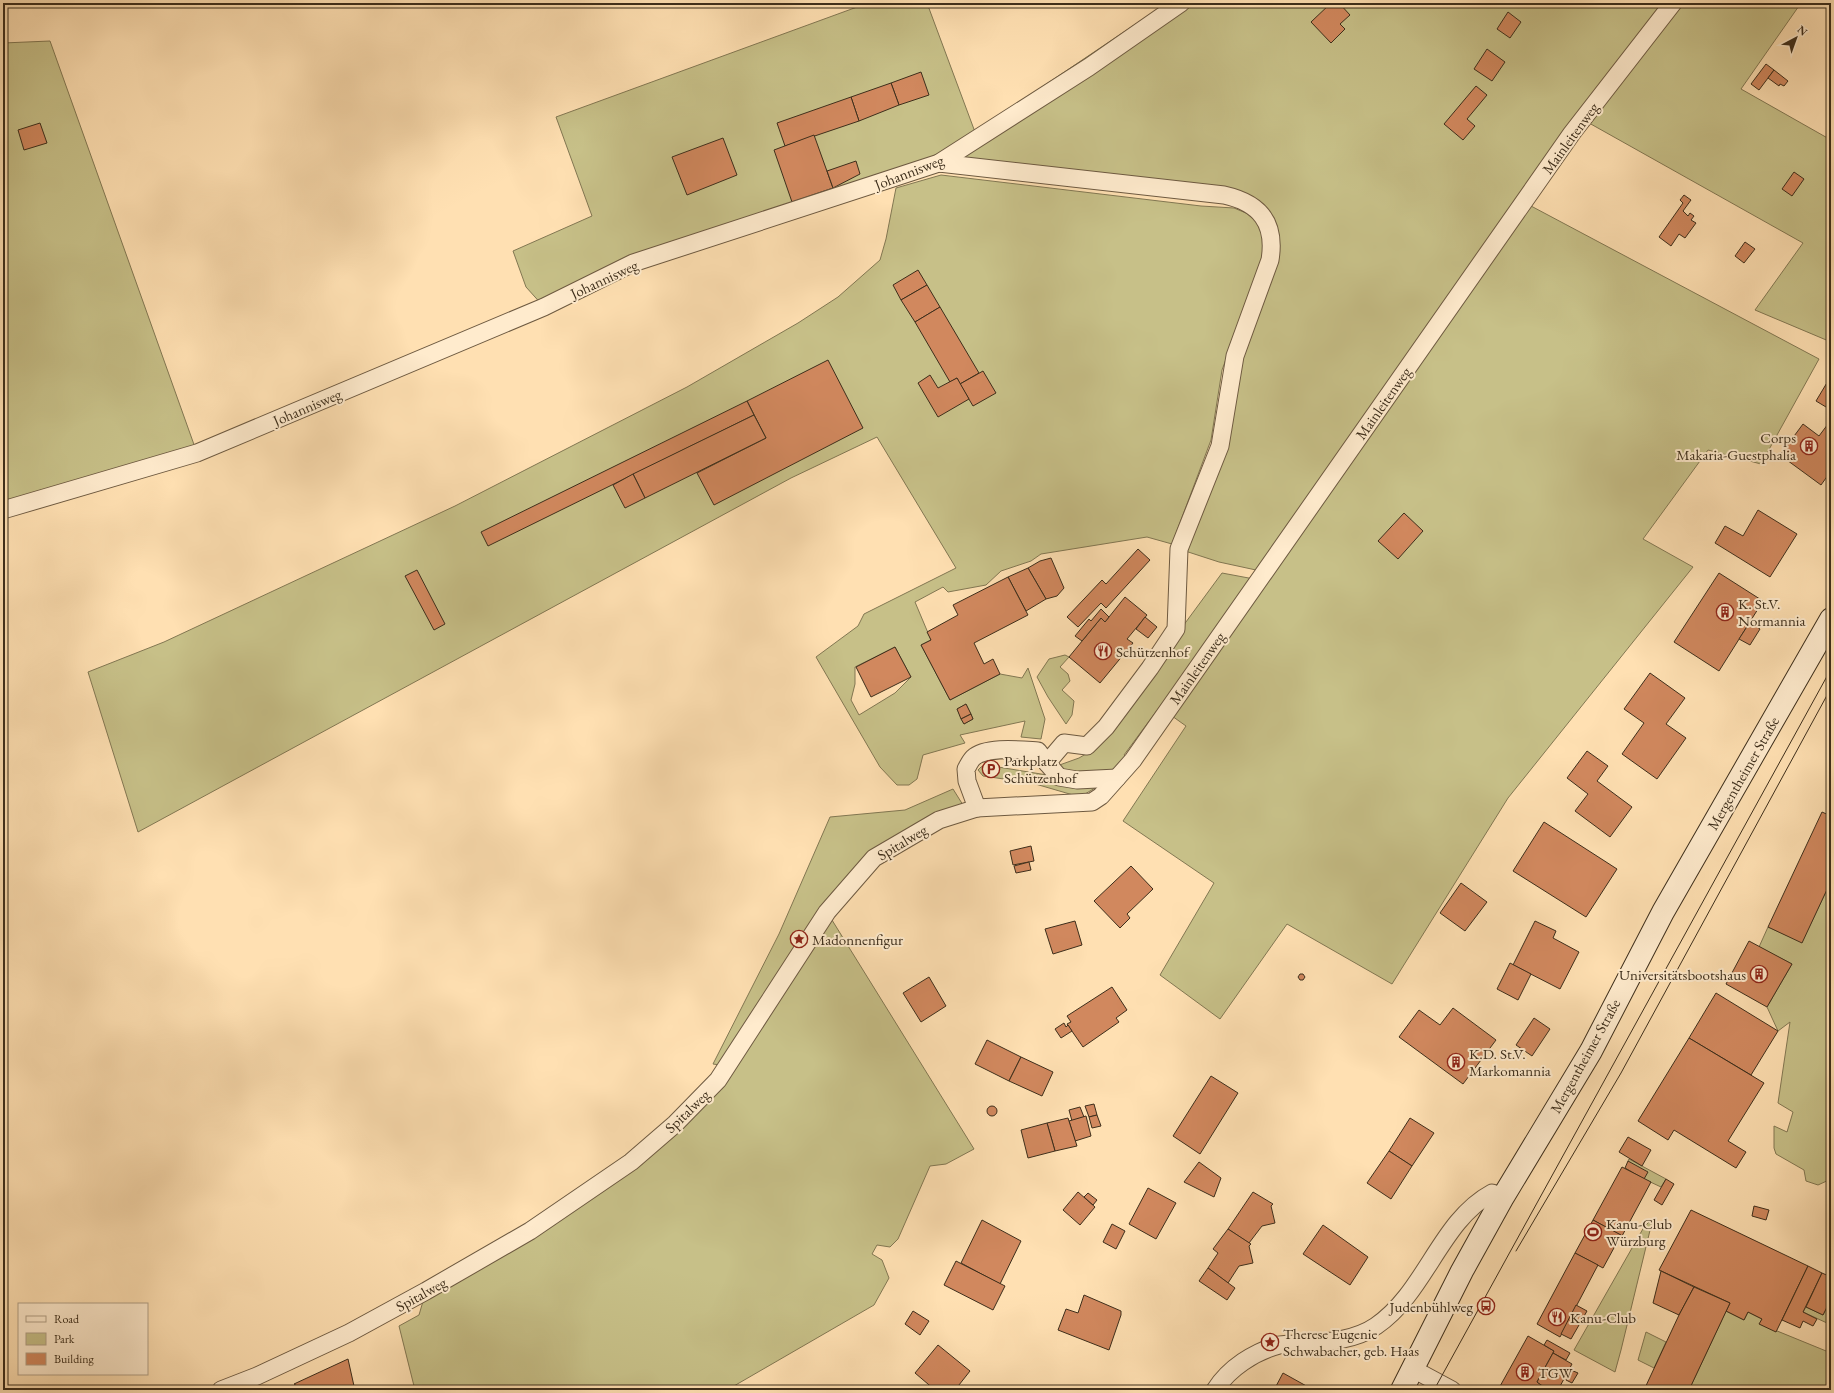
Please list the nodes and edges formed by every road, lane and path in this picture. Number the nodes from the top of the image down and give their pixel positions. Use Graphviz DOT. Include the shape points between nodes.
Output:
graph roads {
  1 [pos="1181,3"];
  2 [pos="1674,3"];
  3 [pos="939,163"];
  4 [pos="3,510"];
  5 [pos="1831,619"];
  6 [pos="1047,763"];
  7 [pos="1117,778"];
  8 [pos="1092,802"];
  9 [pos="978,808"];
  10 [pos="1503,1197"];
  11 [pos="1413,1369"];
  12 [pos="221,1390"];
  13 [pos="1215,1390"];
  14 [pos="1402,1390"];
  15 [pos="1452,1390"];
  1 -- 3 [label="street, Johannisweg"];
  2 -- 7 [label="street, Mainleitenweg" via="1572,133 1133,760"];
  3 -- 4 [label="street, Johannisweg" via="633,263 544,307 197,453"];
  3 -- 6 [label="street" via="1240,198 1261,214 1271,233 1270,260 1235,356 1220,446 1179,549 1176,629 1097,738 1087,746 1064,743"];
  5 -- 10 [label="main road, Mergentheimer Straße" via="1662,912 1591,1051"];
  6 -- 7 [label="street" via="1059,777 1077,780"];
  6 -- 9 [label="street" via="1038,751 1004,749 989,751 973,758 966,769 967,781"];
  7 -- 8 [label="street, Mainleitenweg"];
  8 -- 9 [label="street, Spitalweg"];
  9 -- 12 [label="street, Spitalweg" via="939,820 874,858 827,912 718,1080 675,1124 631,1162 530,1231 426,1291 349,1333"];
  10 -- 11 [label="main road, Mergentheimer Straße" via="1462,1271"];
  10 -- 13 [label="street" via="1492,1192 1473,1205 1459,1220 1424,1272 1394,1310 1375,1326 1342,1340 1279,1345 1236,1367 1225,1376"];
  11 -- 14 [label="main road, Mergentheimer Straße"];
  11 -- 15 [label="street"];
}
